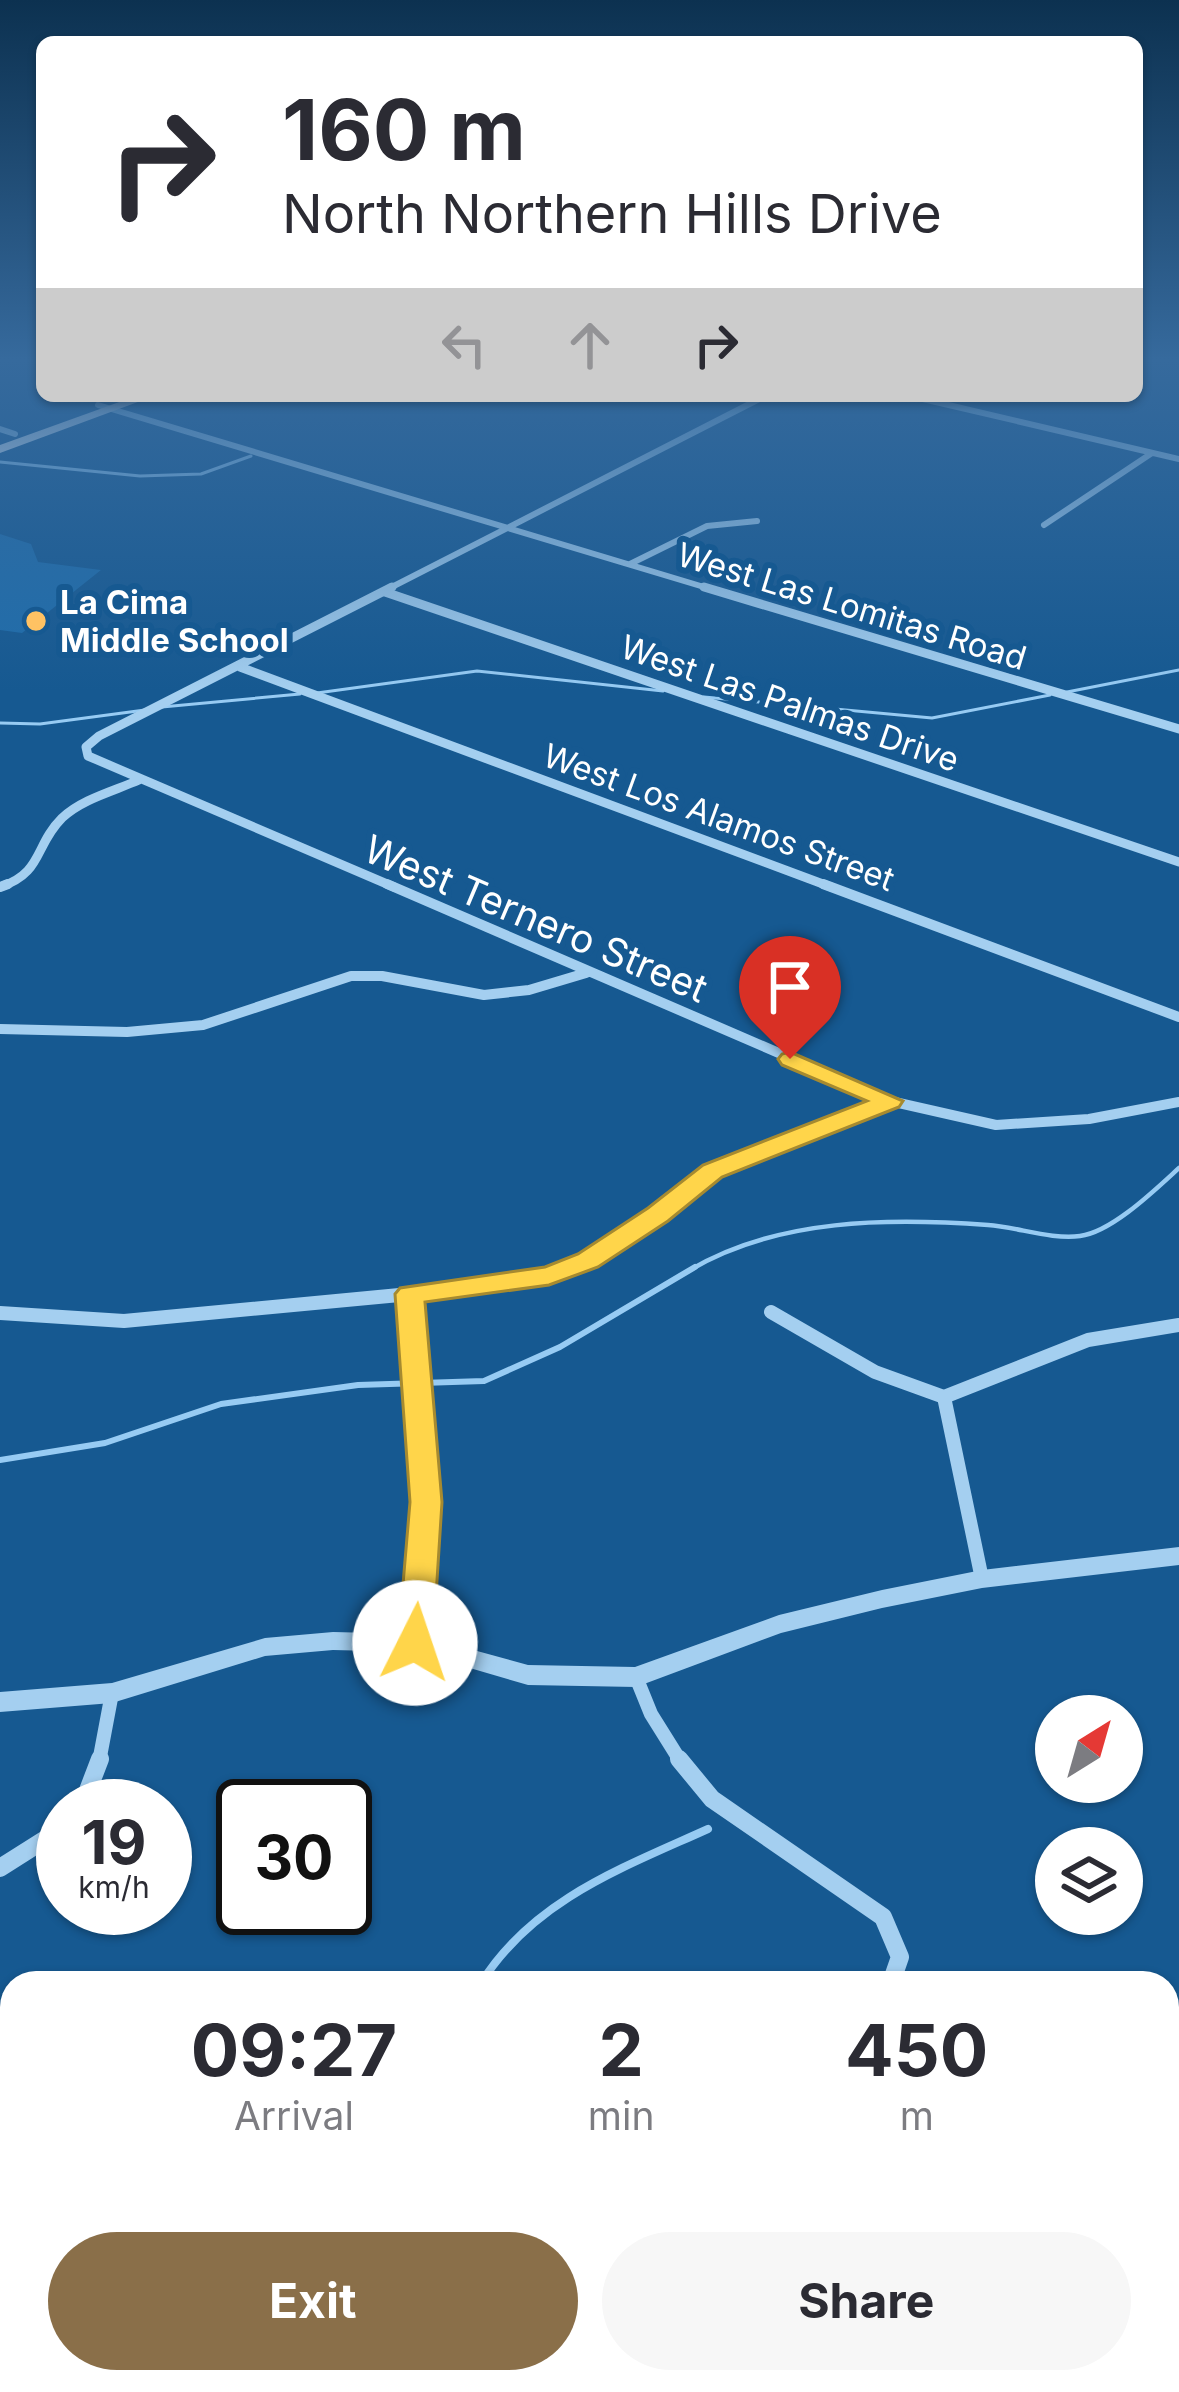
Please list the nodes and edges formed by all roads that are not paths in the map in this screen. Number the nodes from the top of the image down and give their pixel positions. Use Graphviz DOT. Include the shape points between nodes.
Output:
graph roads {
  1 [pos="306,468"];
  2 [pos="624,468"];
  3 [pos="1130,468"];
  4 [pos="757,521"];
  5 [pos="1044,525"];
  6 [pos="506,528"];
  7 [pos="629,565"];
  8 [pos="385,592"];
  9 [pos="240,667"];
  10 [pos="1179,729"];
  11 [pos="140,780"];
  12 [pos="1179,862"];
  13 [pos="0,887"];
  14 [pos="586,973"];
  15 [pos="1179,1017"];
  16 [pos="0,1029"];
  17 [pos="890,1101"];
  18 [pos="1179,1102"];
  19 [pos="410,1294"];
  20 [pos="771,1312"];
  21 [pos="0,1313"];
  22 [pos="1179,1325"];
  23 [pos="944,1396"];
  24 [pos="1179,1556"];
  25 [pos="982,1579"];
  26 [pos="415,1643"];
  27 [pos="636,1677"];
  28 [pos="112,1693"];
  29 [pos="0,1702"];
  30 [pos="92,1779"];
  31 [pos="36,1845"];
  32 [pos="0,1868"];
  33 [pos="895,1971"];
  1 -- 6 [label="street, West Las Lomitas Road"];
  2 -- 6 [label="street"];
  3 -- 5 [label="street"];
  4 -- 7 [label="street" via="714,524"];
  6 -- 7 [label="street, West Las Lomitas Road"];
  6 -- 8 [label="street"];
  7 -- 10 [label="street, West Las Lomitas Road"];
  8 -- 9 [label="street"];
  8 -- 12 [label="street, West Las Palmas Drive"];
  9 -- 11 [label="street, West Ternero Street" via="86,747 88,756"];
  9 -- 15 [label="street, West Los Alamos Street"];
  11 -- 13 [label="street" via="64,815 22,882"];
  11 -- 14 [label="street, West Ternero Street"];
  14 -- 16 [label="street" via="532,991 470,994 392,975 352,976 203,1025"];
  14 -- 17 [label="street, West Ternero Street"];
  17 -- 18 [label="street, West Ternero Street" via="996,1125"];
  17 -- 19 [label="street" via="712,1171 588,1260 549,1276"];
  19 -- 21 [label="street" via="124,1322"];
  19 -- 26 [label="street" via="426,1502"];
  20 -- 23 [label="street" via="874,1372"];
  22 -- 23 [label="street" via="1096,1337"];
  23 -- 25 [label="street"];
  24 -- 25 [label="street"];
  25 -- 27 [label="street" via="779,1624"];
  26 -- 27 [label="street" via="528,1675"];
  26 -- 28 [label="street" via="265,1647"];
  27 -- 33 [label="street" via="671,1746 712,1799 883,1918 900,1957"];
  28 -- 29 [label="street"];
  28 -- 30 [label="street"];
  31 -- 32 [label="street"];
}
